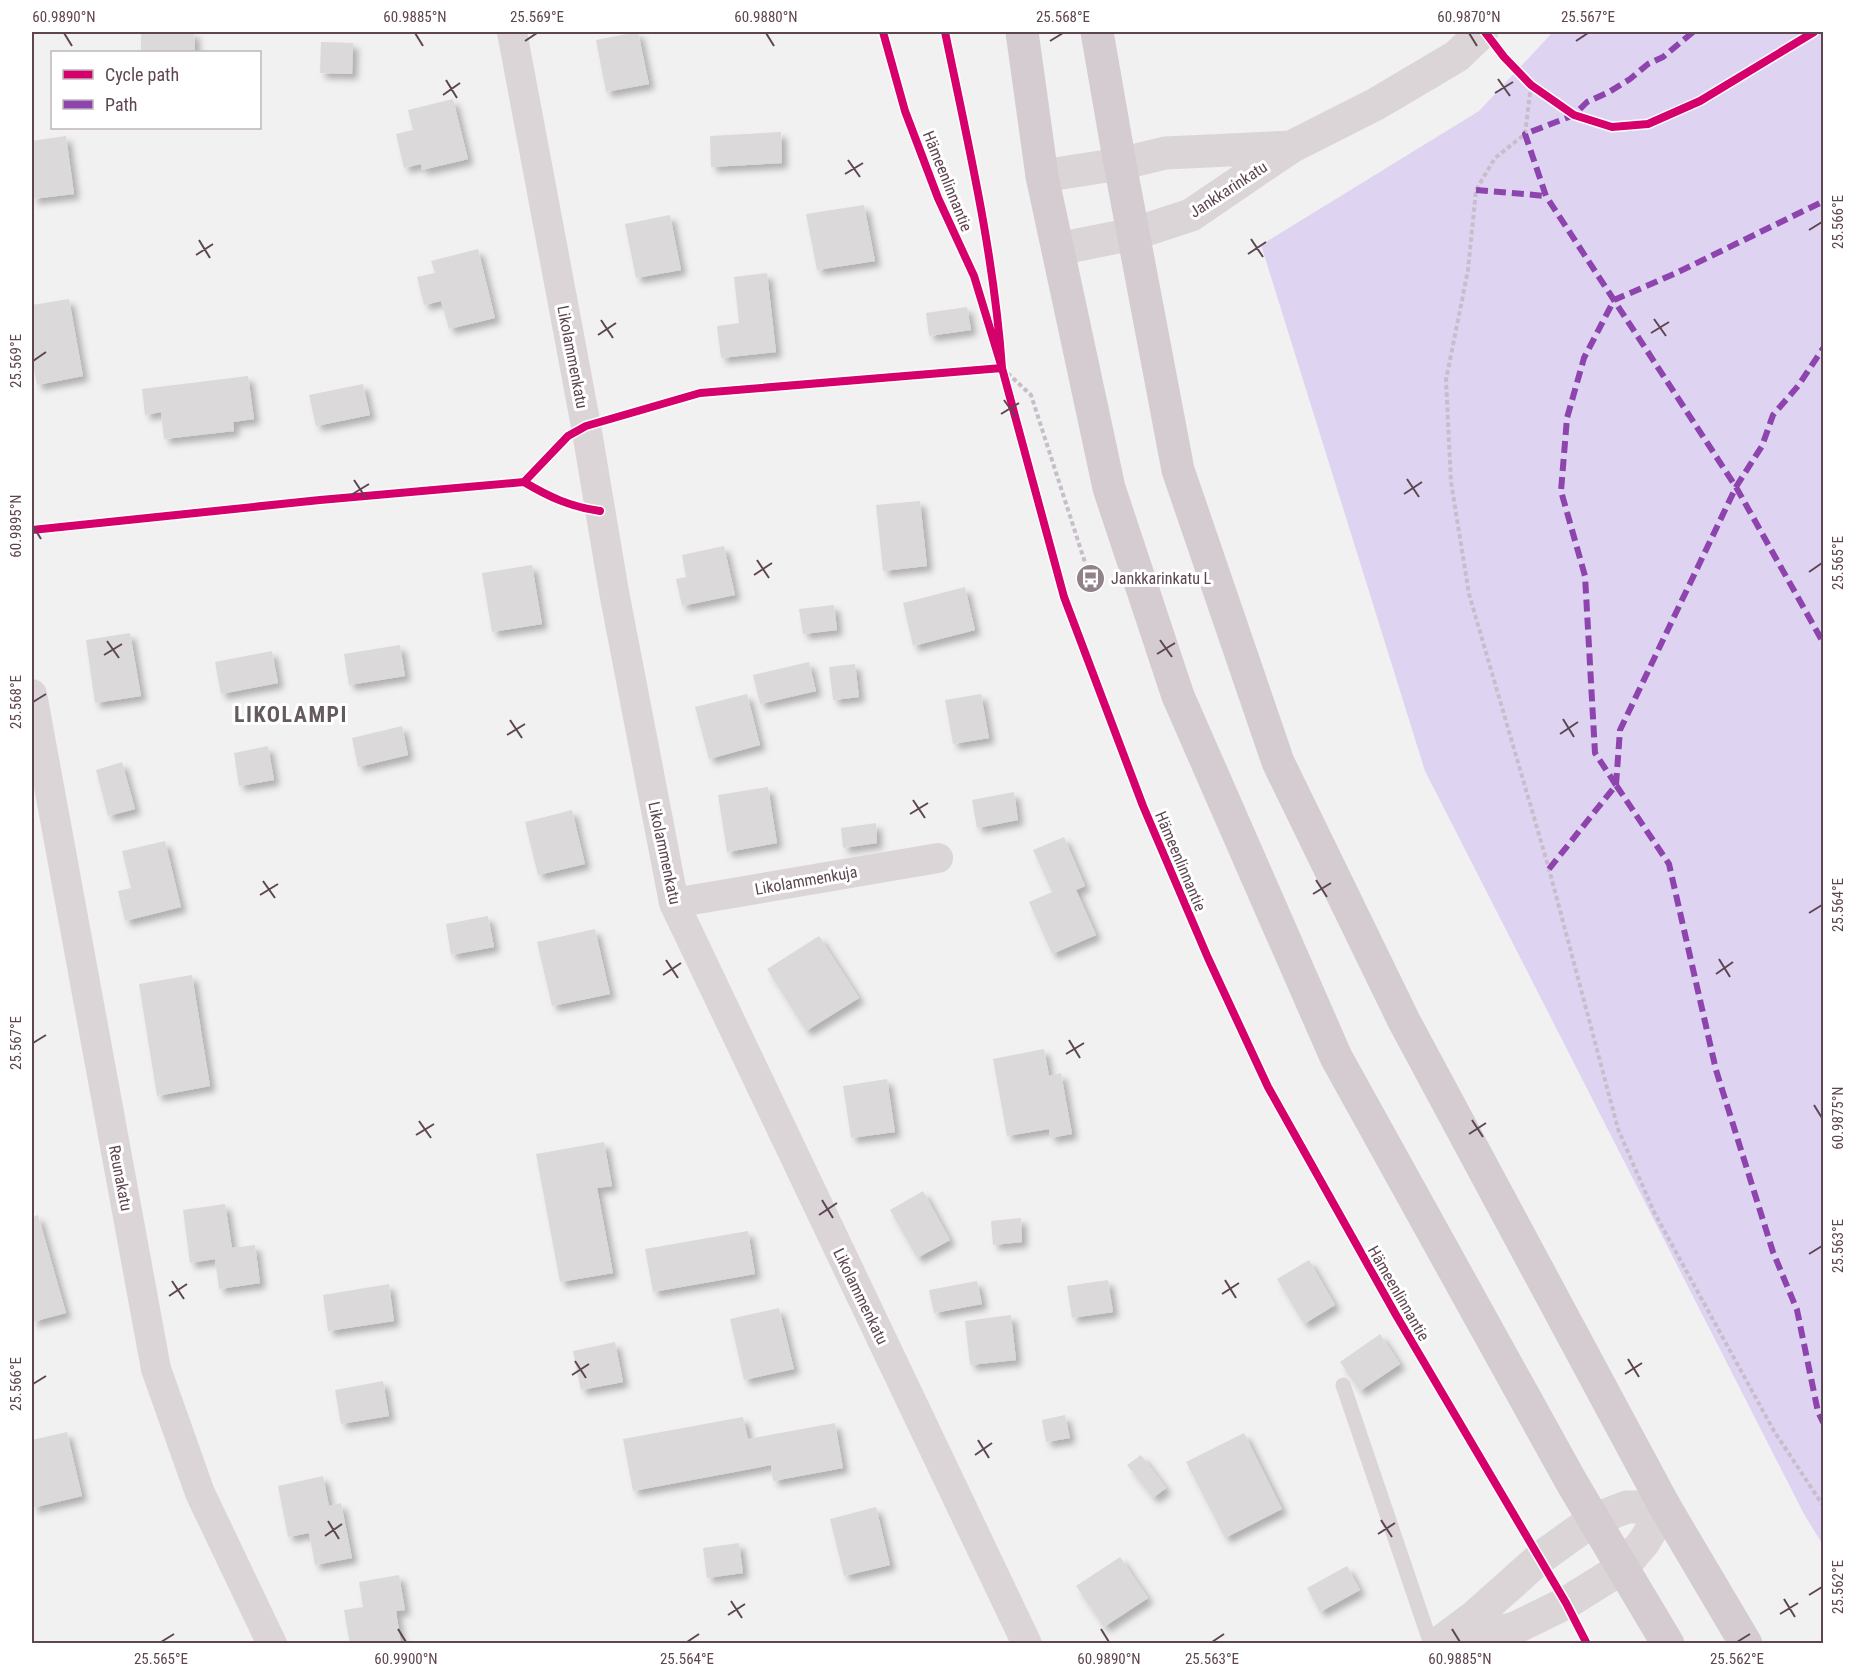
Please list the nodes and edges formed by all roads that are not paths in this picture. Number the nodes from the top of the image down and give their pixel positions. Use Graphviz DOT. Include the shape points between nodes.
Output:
graph roads {
  1 [pos="512,32"];
  2 [pos="1022,32"];
  3 [pos="1097,32"];
  4 [pos="1482,32"];
  5 [pos="1291,147"];
  6 [pos="1120,164"];
  7 [pos="1042,176"];
  8 [pos="1133,234"];
  9 [pos="1058,249"];
  10 [pos="32,694"];
  11 [pos="938,858"];
  12 [pos="674,903"];
  13 [pos="1343,1385"];
  14 [pos="1665,1507"];
  15 [pos="1593,1520"];
  16 [pos="1622,1568"];
  17 [pos="272,1644"];
  18 [pos="1027,1644"];
  19 [pos="1431,1644"];
  20 [pos="1438,1644"];
  21 [pos="1449,1644"];
  22 [pos="1668,1644"];
  23 [pos="1746,1644"];
  1 -- 12 [label="street, Likolammenkatu"];
  2 -- 7 [label="main road"];
  3 -- 6 [label="main road"];
  4 -- 5 [label="street, Jankkarinkatu" via="1457,56 1376,104"];
  5 -- 6 [label="street, Jankkarinkatu" via="1165,153"];
  5 -- 8 [label="street, Jankkarinkatu" via="1191,215"];
  6 -- 7 [label="street, Jankkarinkatu"];
  6 -- 8 [label="main road"];
  7 -- 9 [label="main road"];
  8 -- 9 [label="street, Jankkarinkatu"];
  8 -- 14 [label="main road" via="1178,470 1278,762 1404,1021"];
  9 -- 15 [label="main road" via="1109,488 1178,696 1336,1057"];
  10 -- 17 [label="street, Reunakatu" via="156,1370 200,1493"];
  11 -- 12 [label="street, Likolammenkuja"];
  12 -- 18 [label="street, Likolammenkatu"];
  13 -- 19 [label="lane"];
  14 -- 15 [label="street" via="1627,1507"];
  14 -- 16 [label="street" via="1644,1542"];
  14 -- 23 [label="main road"];
  15 -- 16 [label="main road"];
  15 -- 20 [label="street" via="1540,1558"];
  16 -- 21 [label="street" via="1566,1603 1515,1628"];
  16 -- 22 [label="main road"];
}
